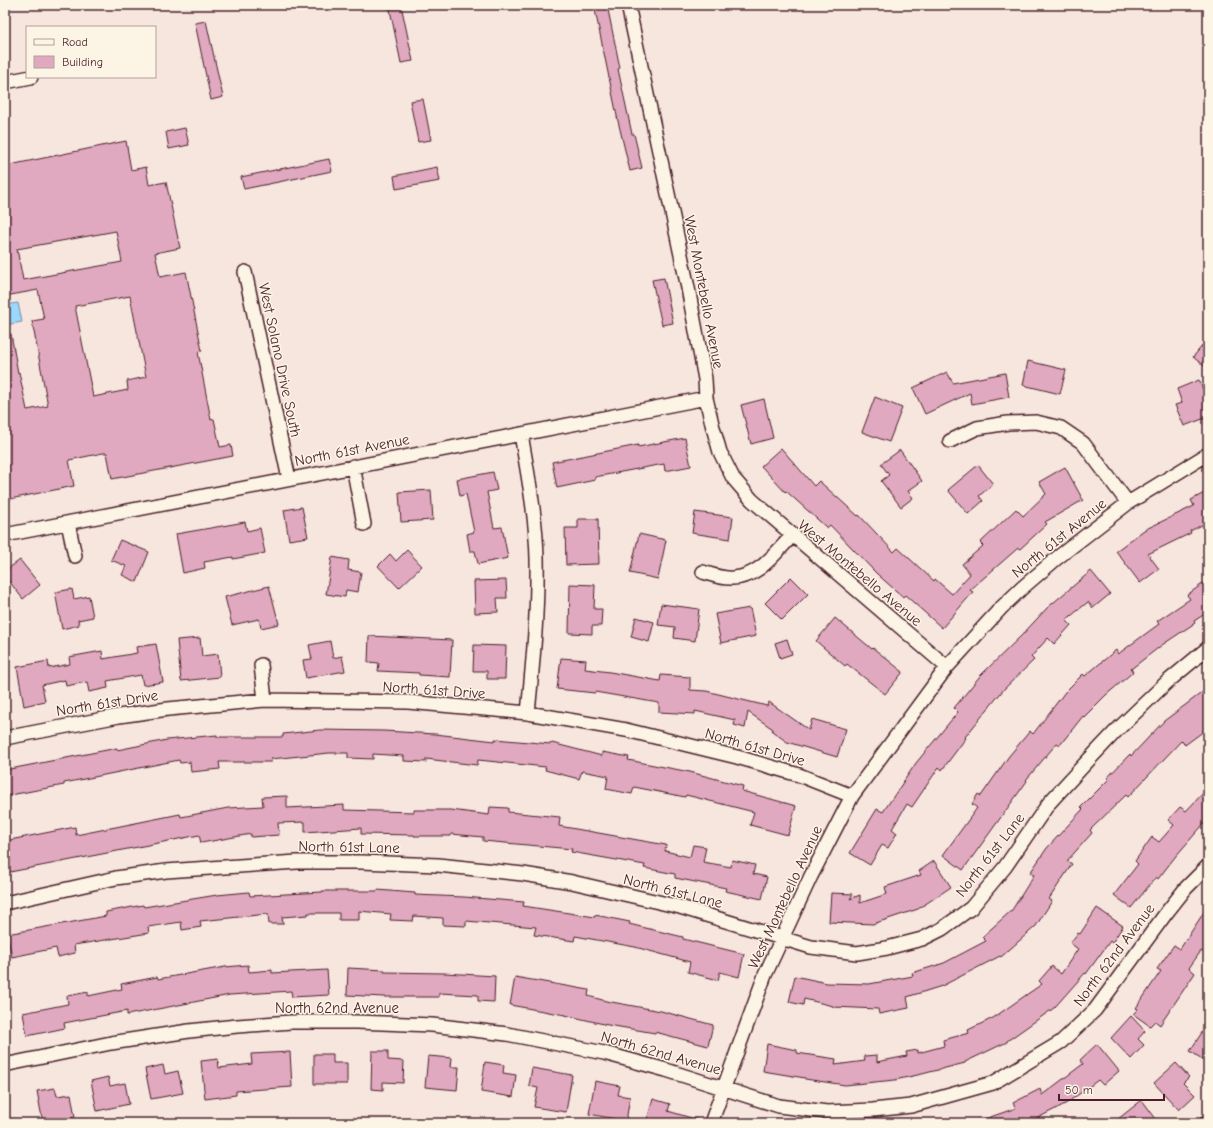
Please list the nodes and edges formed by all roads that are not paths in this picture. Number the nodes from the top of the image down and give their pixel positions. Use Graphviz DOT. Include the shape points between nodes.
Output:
graph roads {
  1 [pos="628,5"];
  2 [pos="26,78"];
  3 [pos="5,82"];
  4 [pos="245,272"];
  5 [pos="706,398"];
  6 [pos="521,434"];
  7 [pos="950,441"];
  8 [pos="1208,454"];
  9 [pos="353,466"];
  10 [pos="289,479"];
  11 [pos="1128,503"];
  12 [pos="68,523"];
  13 [pos="364,524"];
  14 [pos="5,535"];
  15 [pos="792,536"];
  16 [pos="75,556"];
  17 [pos="703,572"];
  18 [pos="1208,648"];
  19 [pos="261,665"];
  20 [pos="947,667"];
  21 [pos="264,700"];
  22 [pos="528,713"];
  23 [pos="5,738"];
  24 [pos="852,796"];
  25 [pos="1208,866"];
  26 [pos="5,903"];
  27 [pos="782,937"];
  28 [pos="9,1064"];
  29 [pos="723,1087"];
  30 [pos="711,1123"];
  1 -- 5 [label="street, West Montebello Avenue" via="688,288 705,379"];
  2 -- 3 [label="street"];
  4 -- 10 [label="street, West Solano Drive South"];
  5 -- 6 [label="street, North 61st Avenue"];
  5 -- 15 [label="street, West Montebello Avenue" via="720,452 733,478 752,500"];
  6 -- 9 [label="street, North 61st Avenue"];
  6 -- 22 [label="street" via="531,495 537,558 535,640"];
  7 -- 11 [label="street" via="977,428 1008,423 1036,422 1061,428 1083,443"];
  8 -- 11 [label="street, North 61st Avenue"];
  9 -- 10 [label="street, North 61st Avenue"];
  9 -- 13 [label="street"];
  10 -- 12 [label="street, North 61st Avenue"];
  11 -- 20 [label="street, North 61st Avenue" via="1022,588"];
  12 -- 14 [label="street, North 61st Avenue"];
  12 -- 16 [label="street"];
  15 -- 17 [label="street" via="760,569 749,574 732,578"];
  15 -- 20 [label="street, West Montebello Avenue"];
  18 -- 27 [label="street, North 61st Lane" via="1166,683 1116,731 1049,803 1005,867 971,908 942,929 922,939 901,945 857,953 811,947"];
  19 -- 21 [label="street"];
  20 -- 24 [label="street, West Montebello Avenue"];
  21 -- 22 [label="street, North 61st Drive" via="408,702"];
  21 -- 23 [label="street, North 61st Drive" via="119,716"];
  22 -- 24 [label="street, North 61st Drive" via="669,739 799,776"];
  24 -- 27 [label="street, West Montebello Avenue" via="810,876"];
  25 -- 29 [label="street, North 62nd Avenue" via="1167,912 1095,1010 1061,1042 993,1083 911,1106 827,1112 779,1106"];
  26 -- 27 [label="street, North 61st Lane" via="116,878 166,870 297,862 438,865 572,882 680,907"];
  27 -- 29 [label="street, West Montebello Avenue"];
  28 -- 29 [label="street, North 62nd Avenue" via="111,1043 188,1031 291,1022 357,1022 432,1025 508,1034 604,1053"];
  29 -- 30 [label="street, West Montebello Avenue"];
}
